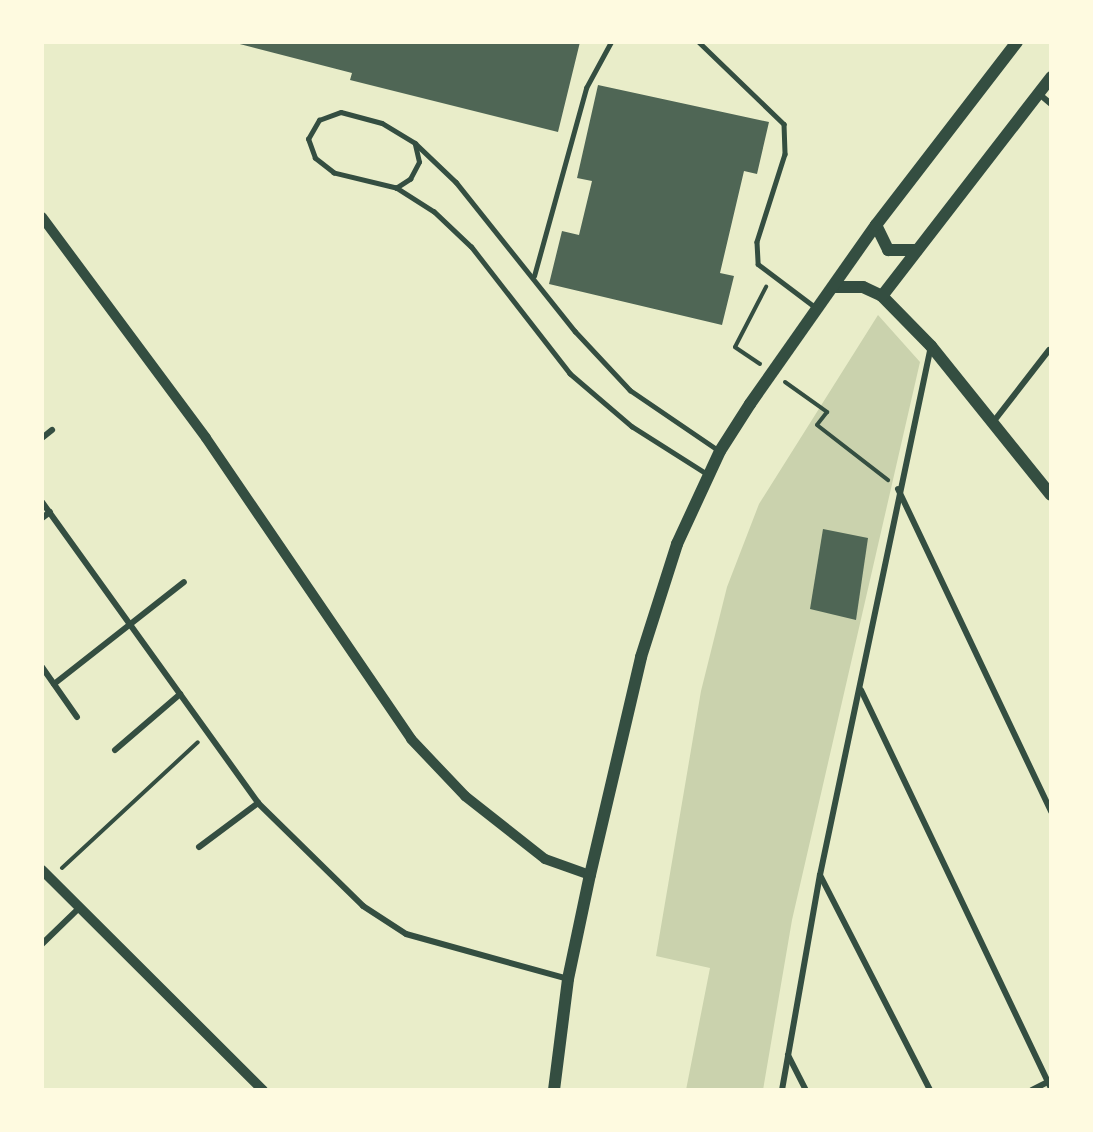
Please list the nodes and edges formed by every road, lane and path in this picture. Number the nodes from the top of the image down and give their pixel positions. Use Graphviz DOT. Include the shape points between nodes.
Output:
graph roads {
  1 [pos="611,42"];
  2 [pos="699,42"];
  3 [pos="1017,42"];
  4 [pos="1051,77"];
  5 [pos="1038,93"];
  6 [pos="1051,104"];
  7 [pos="415,142"];
  8 [pos="396,188"];
  9 [pos="42,217"];
  10 [pos="876,225"];
  11 [pos="916,250"];
  12 [pos="534,276"];
  13 [pos="770,278"];
  14 [pos="835,287"];
  15 [pos="882,296"];
  16 [pos="819,311"];
  17 [pos="931,346"];
  18 [pos="735,347"];
  19 [pos="1049,350"];
  20 [pos="827,412"];
  21 [pos="994,421"];
  22 [pos="52,430"];
  23 [pos="42,438"];
  24 [pos="720,451"];
  25 [pos="708,475"];
  26 [pos="898,488"];
  27 [pos="1050,491"];
  28 [pos="42,502"];
  29 [pos="50,512"];
  30 [pos="42,518"];
  31 [pos="184,582"];
  32 [pos="129,626"];
  33 [pos="42,667"];
  34 [pos="54,684"];
  35 [pos="861,690"];
  36 [pos="180,694"];
  37 [pos="77,717"];
  38 [pos="207,733"];
  39 [pos="115,750"];
  40 [pos="258,803"];
  41 [pos="1051,811"];
  42 [pos="199,847"];
  43 [pos="42,870"];
  44 [pos="590,875"];
  45 [pos="820,875"];
  46 [pos="51,878"];
  47 [pos="80,907"];
  48 [pos="42,944"];
  49 [pos="568,979"];
  50 [pos="788,1055"];
  51 [pos="1050,1084"];
  52 [pos="263,1090"];
  53 [pos="554,1090"];
  54 [pos="782,1090"];
  55 [pos="806,1090"];
  56 [pos="930,1090"];
  57 [pos="1032,1090"];
  1 -- 12 [label="lane" via="586,88"];
  2 -- 13 [label="lane" via="784,124 784,154 757,242 758,264"];
  3 -- 10 [label="main road"];
  4 -- 5 [label="main road"];
  5 -- 6 [label="street"];
  5 -- 11 [label="main road"];
  7 -- 8 [label="lane" via="418,162 410,179"];
  7 -- 8 [label="lane" via="382,123 341,112 319,120 308,139 315,158 334,173"];
  7 -- 12 [label="lane"];
  8 -- 25 [label="lane" via="434,212 471,247 570,374 632,427"];
  9 -- 44 [label="street" via="206,438 411,739 465,796 545,859"];
  10 -- 11 [label="main road" via="888,250"];
  10 -- 14 [label="main road"];
  11 -- 15 [label="main road"];
  12 -- 24 [label="lane" via="575,331 630,390 668,421"];
  13 -- 16 [label="lane"];
  13 -- 18 [label="path"];
  14 -- 15 [label="main road" via="863,287"];
  14 -- 16 [label="main road"];
  15 -- 17 [label="main road"];
  16 -- 24 [label="main road"];
  17 -- 21 [label="main road"];
  17 -- 26 [label="street"];
  19 -- 21 [label="street"];
  20 -- 26 [label="path" via="817,425"];
  21 -- 27 [label="main road"];
  22 -- 23 [label="street"];
  24 -- 25 [label="main road"];
  25 -- 44 [label="main road" via="677,544 641,657"];
  26 -- 35 [label="street"];
  26 -- 41 [label="street"];
  28 -- 29 [label="street"];
  29 -- 30 [label="street"];
  29 -- 32 [label="street"];
  31 -- 32 [label="street"];
  32 -- 34 [label="street"];
  32 -- 36 [label="street"];
  33 -- 34 [label="street"];
  34 -- 37 [label="street"];
  35 -- 45 [label="street"];
  35 -- 51 [label="street"];
  36 -- 38 [label="street"];
  36 -- 39 [label="street"];
  38 -- 40 [label="street"];
  38 -- 46 [label="path"];
  40 -- 42 [label="street"];
  40 -- 49 [label="street" via="363,906 406,934"];
  43 -- 46 [label="street"];
  44 -- 49 [label="main road"];
  45 -- 50 [label="street"];
  45 -- 56 [label="street"];
  46 -- 47 [label="street"];
  47 -- 48 [label="street"];
  47 -- 52 [label="street"];
  49 -- 53 [label="main road"];
  50 -- 54 [label="street"];
  50 -- 55 [label="street"];
  51 -- 57 [label="street"];
}
